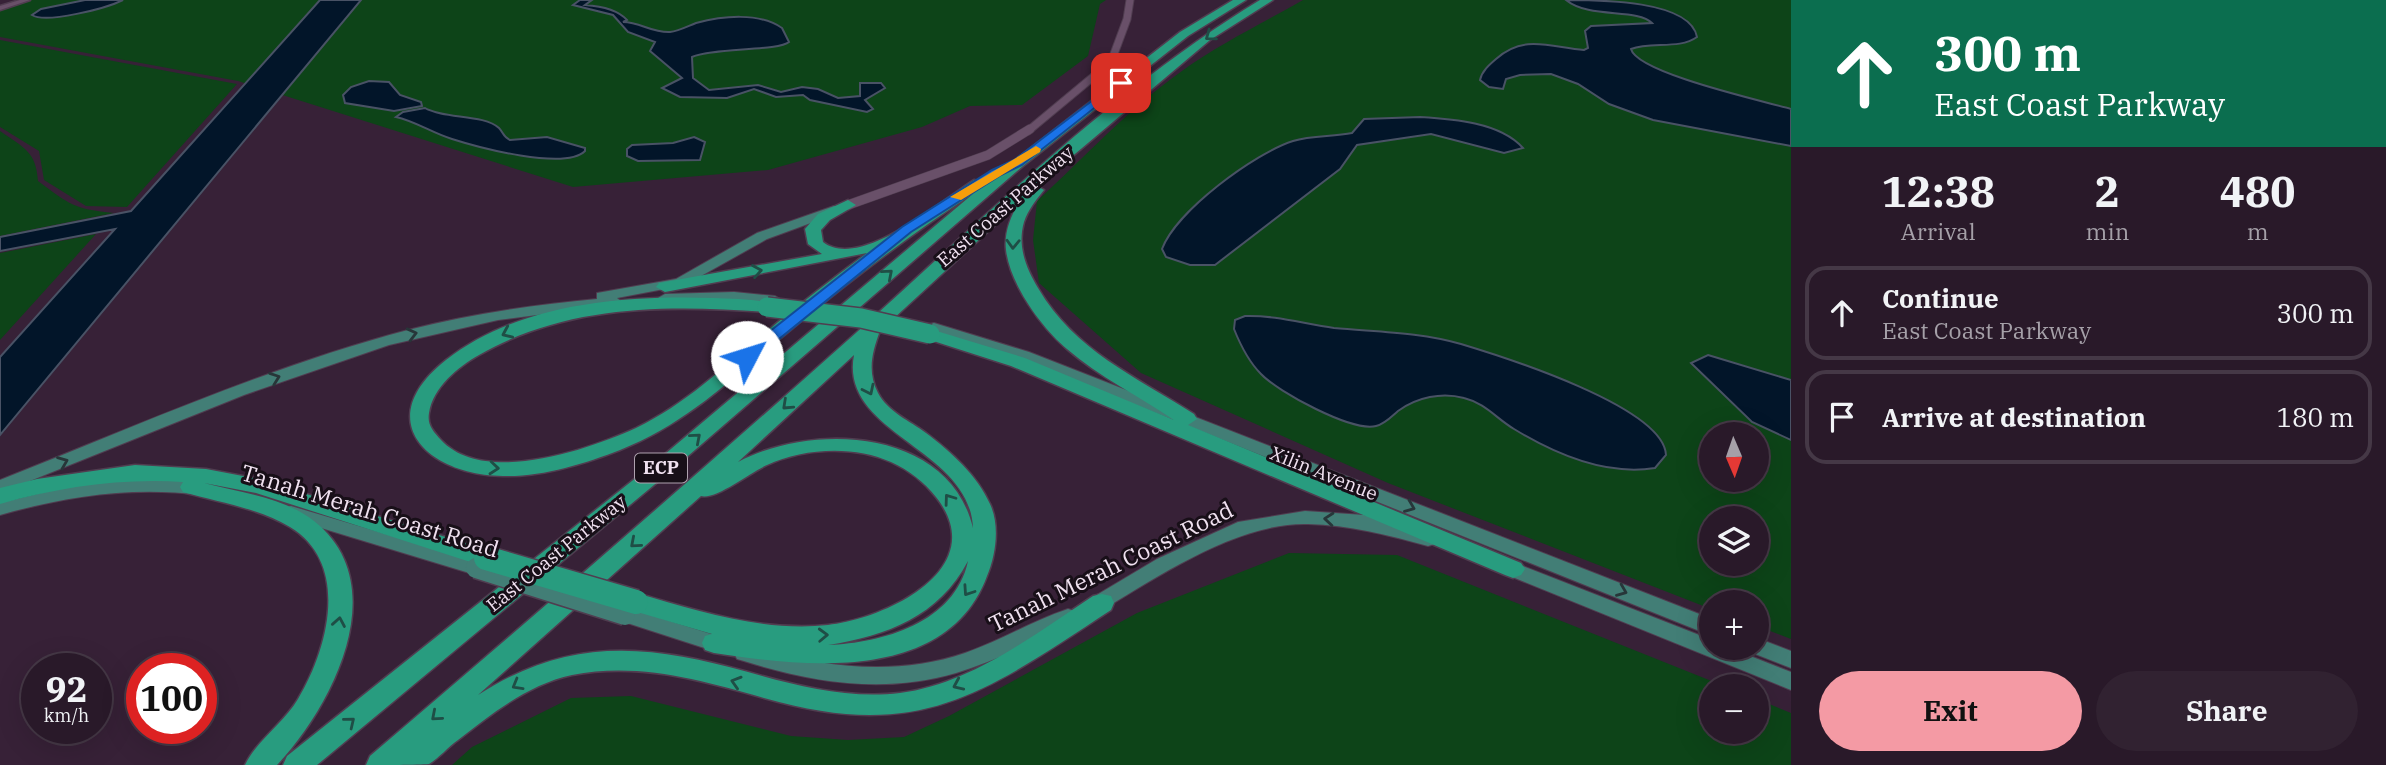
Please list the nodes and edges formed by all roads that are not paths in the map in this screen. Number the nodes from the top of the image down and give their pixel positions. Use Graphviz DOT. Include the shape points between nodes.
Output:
graph roads {
  1 [pos="27,0"];
  2 [pos="1130,0"];
  3 [pos="1217,0"];
  4 [pos="1241,0"];
  5 [pos="1268,0"];
  6 [pos="0,8"];
  7 [pos="1184,34"];
  8 [pos="1018,163"];
  9 [pos="1053,163"];
  10 [pos="848,205"];
  11 [pos="891,242"];
  12 [pos="858,252"];
  13 [pos="665,287"];
  14 [pos="771,303"];
  15 [pos="493,316"];
  16 [pos="873,326"];
  17 [pos="932,330"];
  18 [pos="1187,419"];
  19 [pos="0,487"];
  20 [pos="191,487"];
  21 [pos="0,496"];
  22 [pos="0,509"];
  23 [pos="671,512"];
  24 [pos="481,563"];
  25 [pos="1513,569"];
  26 [pos="1102,603"];
  27 [pos="631,609"];
  28 [pos="1699,623"];
  29 [pos="714,643"];
  30 [pos="1769,651"];
  31 [pos="1791,660"];
  32 [pos="1791,681"];
  33 [pos="259,765"];
  34 [pos="297,765"];
  35 [pos="380,765"];
  36 [pos="408,765"];
  1 -- 6 [label="street"];
  2 -- 10 [label="street" via="1111,62 1022,136 988,155"];
  3 -- 7 [label="highway"];
  4 -- 7 [label="highway, East Coast Parkway / ECP"];
  5 -- 9 [label="highway, East Coast Parkway / ECP, one-way" via="1206,38"];
  7 -- 8 [label="highway, East Coast Parkway / ECP"];
  8 -- 11 [label="highway" via="951,200"];
  34 -- 8 [label="highway, East Coast Parkway / ECP, one-way" via="659,470"];
  9 -- 16 [label="highway, East Coast Parkway / ECP"];
  9 -- 18 [label="highway, one-way" via="1047,178 1018,214 1014,228 1013,258 1032,295 1072,344"];
  10 -- 12 [label="highway" via="815,225 812,238 829,252"];
  10 -- 13 [label="main road" via="762,236 693,277"];
  11 -- 12 [label="highway"];
  14 -- 11 [label="highway, one-way" via="655,304 552,316 493,340 447,368 430,386 421,405 419,426 429,444 450,458 478,466 534,467 607,448 668,419 710,389"];
  13 -- 12 [label="highway, one-way"];
  13 -- 15 [label="main road"];
  14 -- 15 [label="main road" via="734,296 641,299"];
  14 -- 17 [label="highway, bridge"];
  19 -- 15 [label="main road, one-way" via="299,369 386,341"];
  16 -- 23 [label="highway, East Coast Parkway / ECP, one-way"];
  16 -- 29 [label="highway, one-way" via="860,366 867,394 942,458 979,503 985,529 975,580 957,608 924,633 884,649 835,655 779,653"];
  17 -- 18 [label="main road, Xilin Avenue" via="1024,355"];
  17 -- 25 [label="highway"];
  18 -- 28 [label="main road, Xilin Avenue, one-way"];
  20 -- 22 [label="main road, Tanah Merah Coast Road" via="149,484 79,490"];
  20 -- 24 [label="main road, Tanah Merah Coast Road" via="240,496"];
  33 -- 20 [label="highway, one-way" via="291,730 329,660 341,620 340,581 318,538 295,519"];
  21 -- 24 [label="highway" via="135,472 206,476 258,486"];
  27 -- 23 [label="highway, one-way" via="780,636 871,627 908,612 945,580 964,540 960,516 931,478 894,455 867,447 813,446 773,455"];
  23 -- 35 [label="highway, East Coast Parkway / ECP, one-way"];
  24 -- 27 [label="highway, bridge"];
  25 -- 26 [label="main road, Tanah Merah Coast Road, one-way" via="1364,522 1304,517 1244,527 1164,564"];
  25 -- 32 [label="main road"];
  26 -- 29 [label="main road, Tanah Merah Coast Road" via="941,669 884,678 832,676"];
  26 -- 36 [label="highway, one-way" via="981,675 902,704 825,704 688,667 593,658 539,672 495,698"];
  27 -- 29 [label="main road, Tanah Merah Coast Road"];
  30 -- 31 [label="main road"];
}
